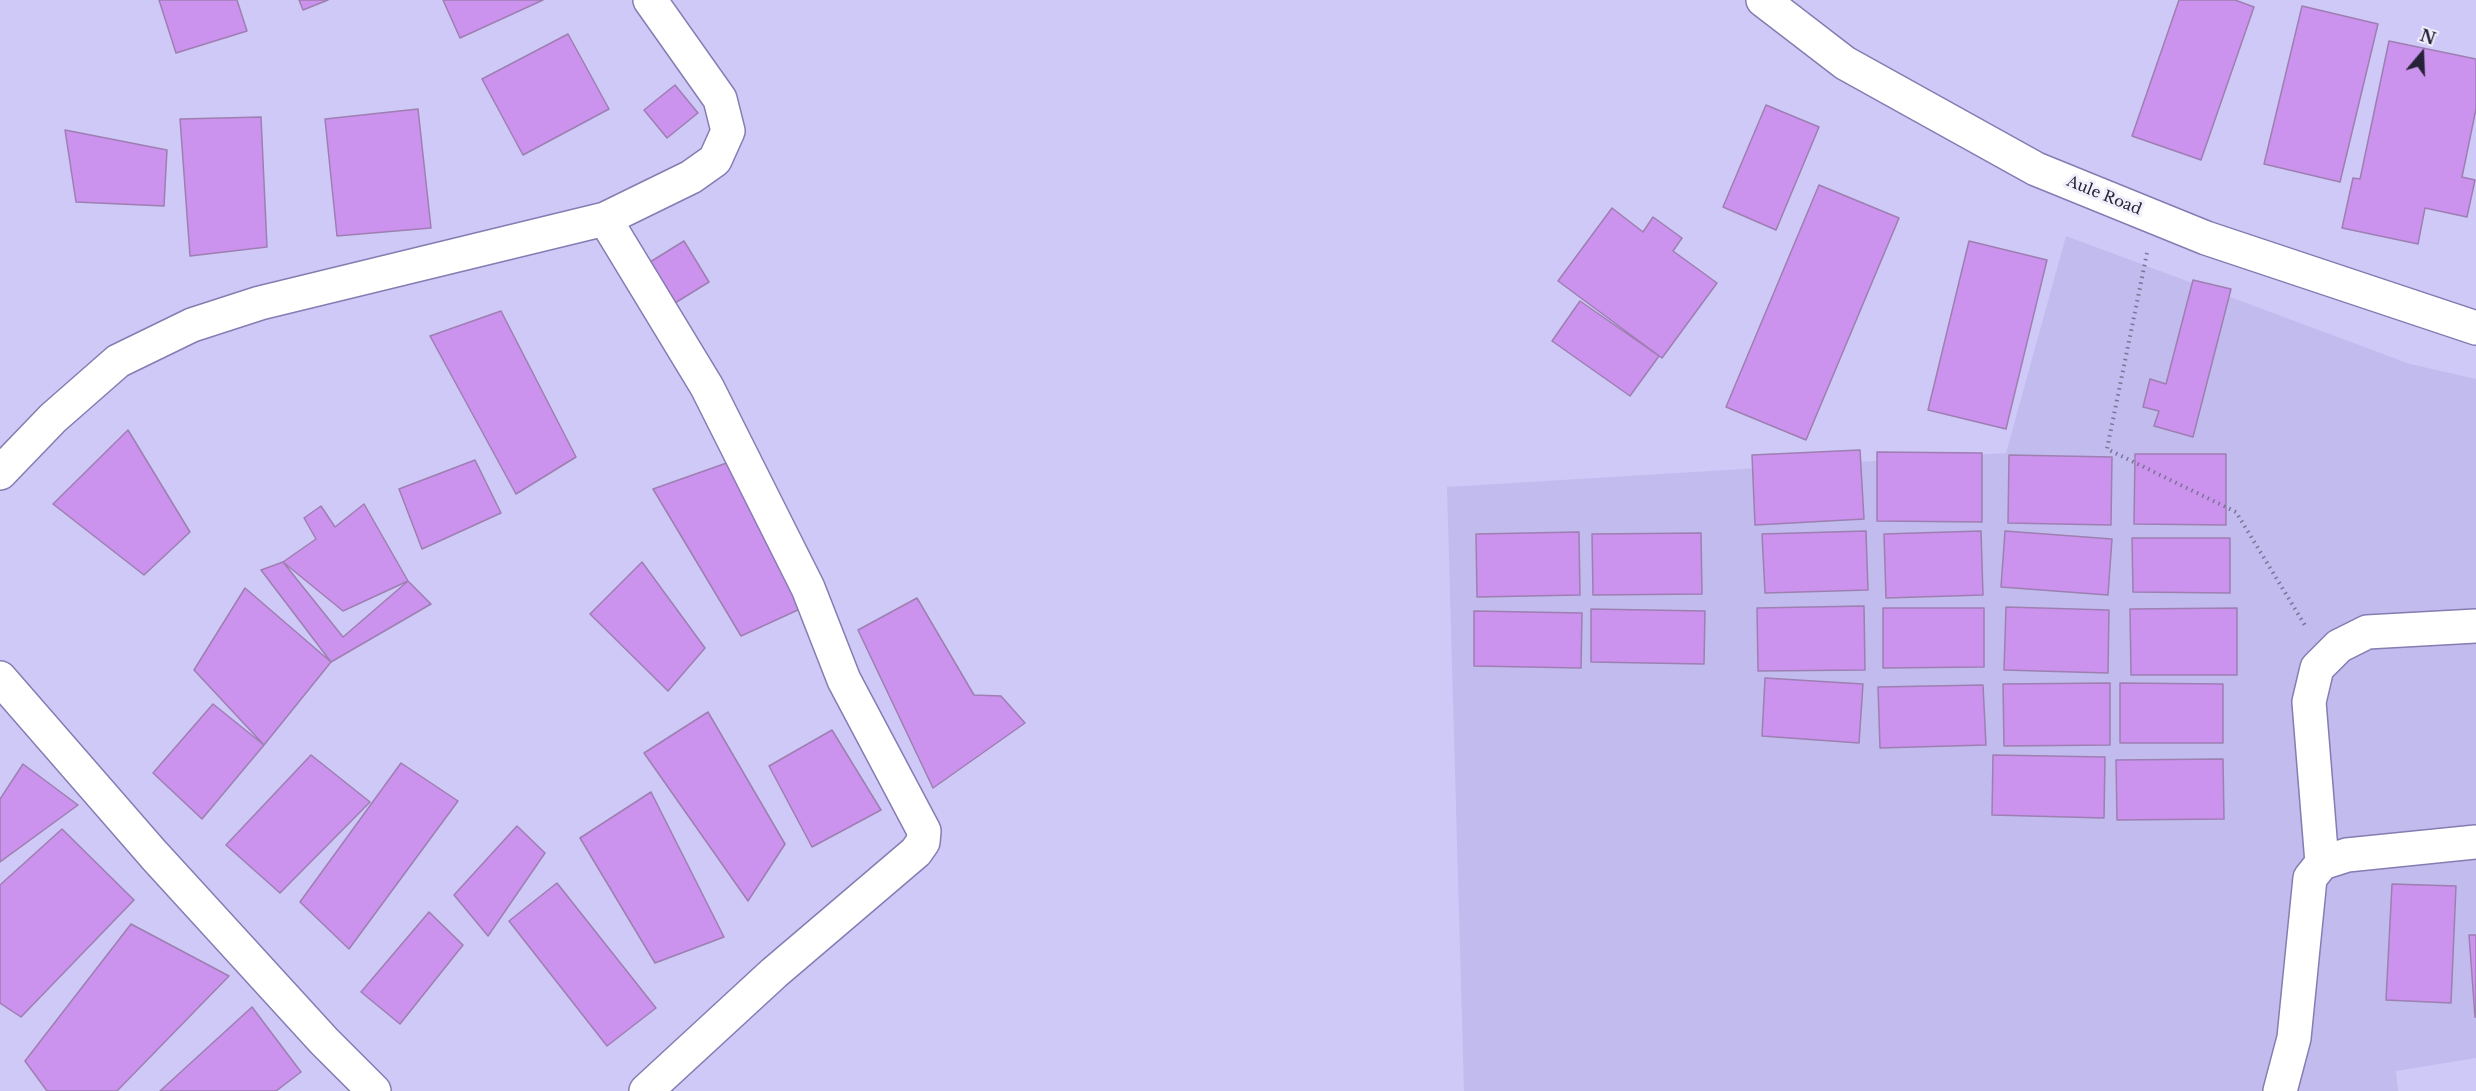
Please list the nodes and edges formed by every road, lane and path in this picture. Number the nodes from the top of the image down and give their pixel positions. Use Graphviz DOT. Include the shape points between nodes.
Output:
graph roads {
  1 [pos="650,0"];
  2 [pos="1763,0"];
  3 [pos="2155,217"];
  4 [pos="605,219"];
  5 [pos="2476,328"];
  6 [pos="0,473"];
  7 [pos="2476,626"];
  8 [pos="2326,659"];
  9 [pos="0,678"];
  10 [pos="2476,842"];
  11 [pos="2322,863"];
  12 [pos="374,1091"];
  13 [pos="646,1091"];
  14 [pos="2280,1091"];
  1 -- 4 [label="street" via="720,99 728,131 714,160 691,177"];
  2 -- 3 [label="street, Aule Road" via="1845,63 2016,158"];
  3 -- 5 [label="street, Aule Road" via="2206,238"];
  3 -- 8 [label="path" via="2107,449 2236,512"];
  4 -- 6 [label="street" via="260,303 192,325 118,361 53,418"];
  4 -- 13 [label="street" via="707,387 808,588 844,680 924,831 916,852 774,973"];
  7 -- 8 [label="street" via="2367,632 2339,646"];
  8 -- 11 [label="street" via="2317,668 2308,702"];
  9 -- 12 [label="street" via="154,855"];
  10 -- 11 [label="street" via="2347,855"];
  11 -- 14 [label="street" via="2310,878 2294,1038"];
}
